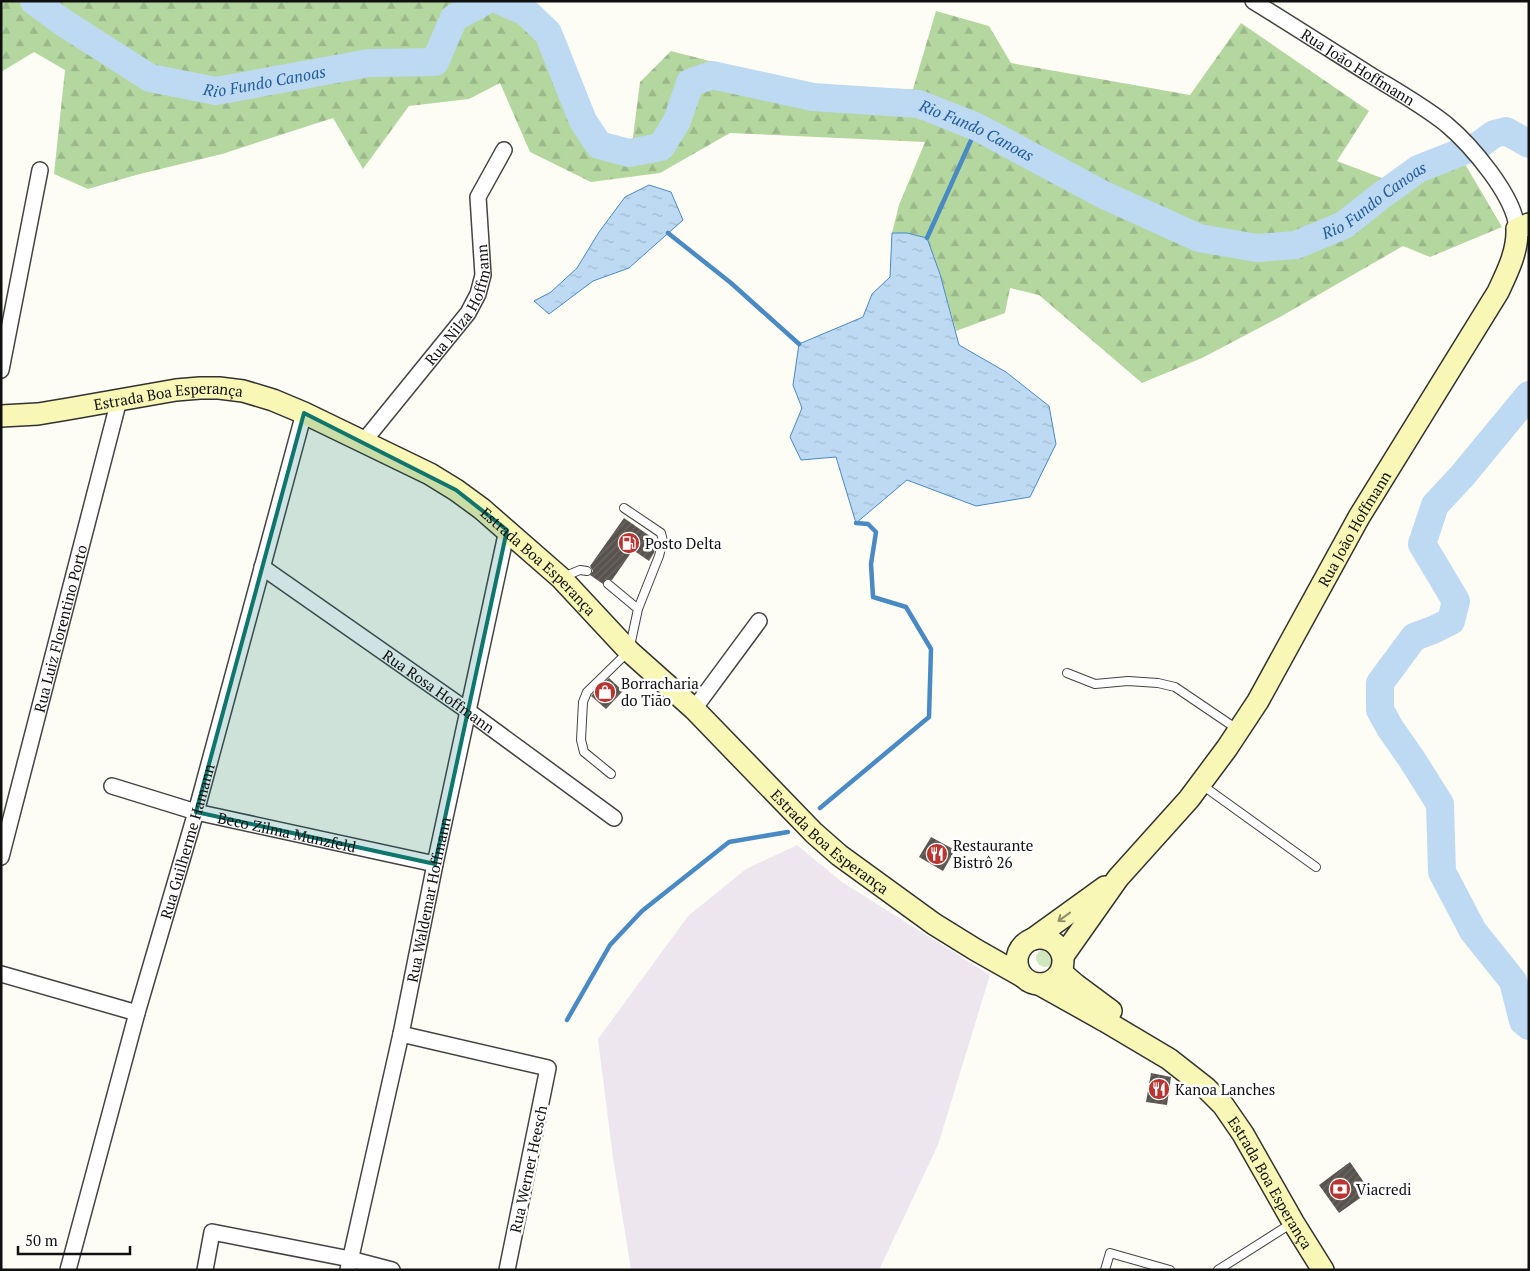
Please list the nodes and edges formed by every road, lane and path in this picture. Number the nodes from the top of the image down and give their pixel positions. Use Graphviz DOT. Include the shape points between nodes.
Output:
graph roads {
  1 [pos="1253,1"];
  2 [pos="504,150"];
  3 [pos="40,170"];
  4 [pos="1523,227"];
  5 [pos="1,370"];
  6 [pos="119,400"];
  7 [pos="304,412"];
  8 [pos="1,416"];
  9 [pos="364,442"];
  10 [pos="624,508"];
  11 [pos="507,530"];
  12 [pos="262,567"];
  13 [pos="587,571"];
  14 [pos="561,578"];
  15 [pos="608,584"];
  16 [pos="638,609"];
  17 [pos="759,621"];
  18 [pos="629,651"];
  19 [pos="1067,673"];
  20 [pos="694,709"];
  21 [pos="468,711"];
  22 [pos="1239,730"];
  23 [pos="611,774"];
  24 [pos="1200,784"];
  25 [pos="112,786"];
  26 [pos="196,812"];
  27 [pos="614,818"];
  28 [pos="1,857"];
  29 [pos="435,864"];
  30 [pos="1316,867"];
  31 [pos="1118,878"];
  32 [pos="1026,945"];
  33 [pos="976,950"];
  34 [pos="1062,964"];
  35 [pos="1,974"];
  36 [pos="1031,980"];
  37 [pos="137,1013"];
  38 [pos="401,1034"];
  39 [pos="1293,1222"];
  40 [pos="349,1265"];
  41 [pos="68,1270"];
  42 [pos="204,1270"];
  43 [pos="392,1270"];
  44 [pos="507,1270"];
  45 [pos="1105,1270"];
  46 [pos="1170,1270"];
  47 [pos="1218,1270"];
  48 [pos="1323,1270"];
  49 [pos="1336,1270"];
  1 -- 4 [label="street, Rua João Hoffmann" via="1445,124 1480,160 1509,200 1516,221"];
  2 -- 9 [label="street, Rua Nilza Hoffmann" via="478,196 483,275 478,294 468,313"];
  3 -- 5 [label="street"];
  4 -- 22 [label="street, Rua João Hoffmann" via="1498,292 1359,517"];
  6 -- 7 [label="street, Estrada Boa Esperança" via="184,389 219,388 243,391"];
  6 -- 8 [label="street, Estrada Boa Esperança" via="38,414"];
  6 -- 28 [label="street, Rua Luiz Florentino Porto"];
  7 -- 9 [label="street, Estrada Boa Esperança"];
  7 -- 12 [label="street, Rua Guilherme Hamann"];
  9 -- 11 [label="street, Estrada Boa Esperança" via="430,474"];
  10 -- 16 [label="lane" via="663,536 659,556"];
  11 -- 14 [label="street, Estrada Boa Esperança"];
  11 -- 21 [label="street, Rua Waldemar Hoffmann"];
  12 -- 21 [label="street, Rua Rosa Hoffmann"];
  12 -- 26 [label="street, Rua Guilherme Hamann"];
  13 -- 14 [label="lane" via="580,570"];
  14 -- 18 [label="street, Estrada Boa Esperança"];
  15 -- 16 [label="lane"];
  16 -- 18 [label="lane"];
  17 -- 20 [label="street"];
  18 -- 20 [label="street, Estrada Boa Esperança"];
  18 -- 23 [label="lane" via="587,692 582,702 581,740 584,752"];
  19 -- 22 [label="lane" via="1095,684 1128,681 1176,687"];
  20 -- 33 [label="street, Estrada Boa Esperança" via="839,856"];
  21 -- 27 [label="street, Rua Rosa Hoffmann"];
  21 -- 29 [label="street, Rua Waldemar Hoffmann"];
  22 -- 24 [label="street, Rua João Hoffmann"];
  24 -- 30 [label="lane"];
  24 -- 31 [label="street, Rua João Hoffmann"];
  25 -- 26 [label="street, Beco Zilma Munzfeld"];
  26 -- 29 [label="street, Beco Zilma Munzfeld"];
  26 -- 37 [label="street, Rua Guilherme Hamann"];
  29 -- 38 [label="street, Rua Waldemar Hoffmann"];
  31 -- 32 [label="street, Rua João Hoffmann, one-way"];
  31 -- 34 [label="street, Rua João Hoffmann"];
  32 -- 33 [label="street"];
  32 -- 34 [label="street" via="1040,938 1055,943 1060,949"];
  32 -- 36 [label="street" via="1017,964"];
  33 -- 36 [label="street, Estrada Boa Esperança"];
  34 -- 36 [label="street" via="1052,982"];
  34 -- 49 [label="street, Estrada Boa Esperança" via="1076,985 1193,1062 1232,1100"];
  35 -- 37 [label="street"];
  36 -- 39 [label="street, Estrada Boa Esperança" via="1169,1059 1206,1088 1244,1134"];
  37 -- 41 [label="street, Rua Guilherme Hamann"];
  38 -- 40 [label="street, Rua Waldemar Hoffmann"];
  38 -- 44 [label="street, Rua Werner Heesch" via="548,1068"];
  39 -- 47 [label="lane"];
  39 -- 48 [label="street, Estrada Boa Esperança"];
  40 -- 42 [label="street" via="212,1232"];
  40 -- 43 [label="street"];
  45 -- 46 [label="lane" via="1110,1253"];
}
